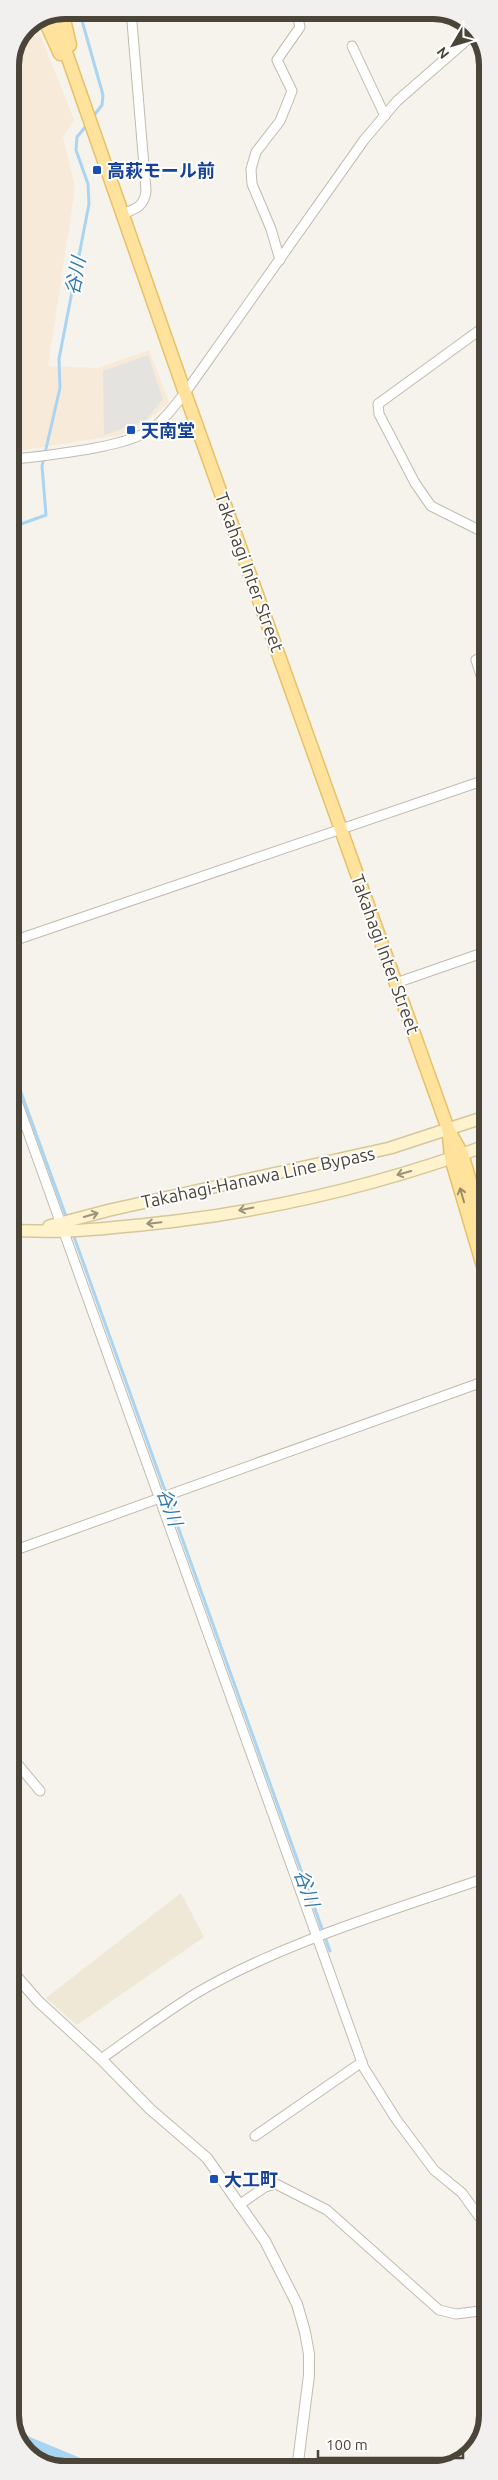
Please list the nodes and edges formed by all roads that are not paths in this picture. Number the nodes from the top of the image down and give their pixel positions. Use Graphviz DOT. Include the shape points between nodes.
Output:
graph roads {
  1 [pos="65,19"];
  2 [pos="132,19"];
  3 [pos="298,19"];
  4 [pos="55,20"];
  5 [pos="46,23"];
  6 [pos="470,37"];
  7 [pos="352,46"];
  8 [pos="78,87"];
  9 [pos="385,116"];
  10 [pos="122,214"];
  11 [pos="280,260"];
  12 [pos="479,331"];
  13 [pos="185,393"];
  14 [pos="19,459"];
  15 [pos="479,530"];
  16 [pos="479,658"];
  17 [pos="479,669"];
  18 [pos="479,782"];
  19 [pos="341,829"];
  20 [pos="19,939"];
  21 [pos="479,954"];
  22 [pos="396,982"];
  23 [pos="19,1107"];
  24 [pos="479,1119"];
  25 [pos="448,1129"];
  26 [pos="479,1148"];
  27 [pos="456,1156"];
  28 [pos="479,1218"];
  29 [pos="62,1227"];
  30 [pos="19,1231"];
  31 [pos="479,1247"];
  32 [pos="479,1383"];
  33 [pos="160,1498"];
  34 [pos="19,1549"];
  35 [pos="19,1766"];
  36 [pos="40,1791"];
  37 [pos="479,1880"];
  38 [pos="316,1938"];
  39 [pos="19,1979"];
  40 [pos="101,2059"];
  41 [pos="362,2062"];
  42 [pos="255,2136"];
  43 [pos="239,2205"];
  44 [pos="479,2217"];
  45 [pos="479,2311"];
  46 [pos="298,2461"];
  1 -- 8 [label="main road"];
  2 -- 10 [label="street" via="146,190 142,204"];
  3 -- 11 [label="street" via="300,27 277,60 292,91 280,121 256,152 251,169 252,184"];
  4 -- 8 [label="main road, Takahagi Inter Street"];
  5 -- 8 [label="main road"];
  6 -- 9 [label="street" via="397,101"];
  7 -- 9 [label="street"];
  8 -- 10 [label="main road, Takahagi Inter Street"];
  9 -- 11 [label="street" via="364,140"];
  10 -- 13 [label="main road, Takahagi Inter Street"];
  11 -- 13 [label="street"];
  12 -- 15 [label="street" via="378,404 378,414 431,506"];
  13 -- 14 [label="street" via="157,425 141,435 98,446"];
  13 -- 19 [label="main road, Takahagi Inter Street"];
  16 -- 17 [label="street" via="476,660"];
  18 -- 19 [label="street"];
  19 -- 20 [label="street"];
  19 -- 22 [label="main road, Takahagi Inter Street"];
  21 -- 22 [label="street"];
  22 -- 25 [label="main road, Takahagi Inter Street"];
  23 -- 29 [label="street"];
  24 -- 25 [label="main road, Takahagi-Hanawa Line Bypass"];
  25 -- 27 [label="main road, Takahagi Inter Street"];
  29 -- 25 [label="main road, Takahagi-Hanawa Line Bypass, one-way" via="110,1210 347,1158"];
  26 -- 27 [label="main road, Takahagi-Hanawa Line Bypass"];
  27 -- 28 [label="main road, Takahagi Inter Street"];
  27 -- 29 [label="main road, Takahagi-Hanawa Line Bypass, one-way" via="359,1185 234,1212 177,1221"];
  31 -- 27 [label="main road, Takahagi Inter Street, one-way"];
  29 -- 30 [label="main road, Takahagi-Hanawa Line Bypass"];
  29 -- 33 [label="street"];
  32 -- 33 [label="street"];
  33 -- 34 [label="street"];
  33 -- 38 [label="street"];
  35 -- 36 [label="street"];
  37 -- 38 [label="street"];
  38 -- 40 [label="street" via="229,1976 195,1995"];
  38 -- 41 [label="street"];
  39 -- 40 [label="street"];
  40 -- 43 [label="street" via="150,2110 207,2158"];
  41 -- 42 [label="street"];
  41 -- 44 [label="street" via="396,2119 434,2170 462,2193"];
  43 -- 45 [label="street" via="265,2187 276,2184 327,2210 439,2310 456,2314"];
  43 -- 46 [label="street" via="265,2241 283,2274 306,2332 309,2375"];
}
